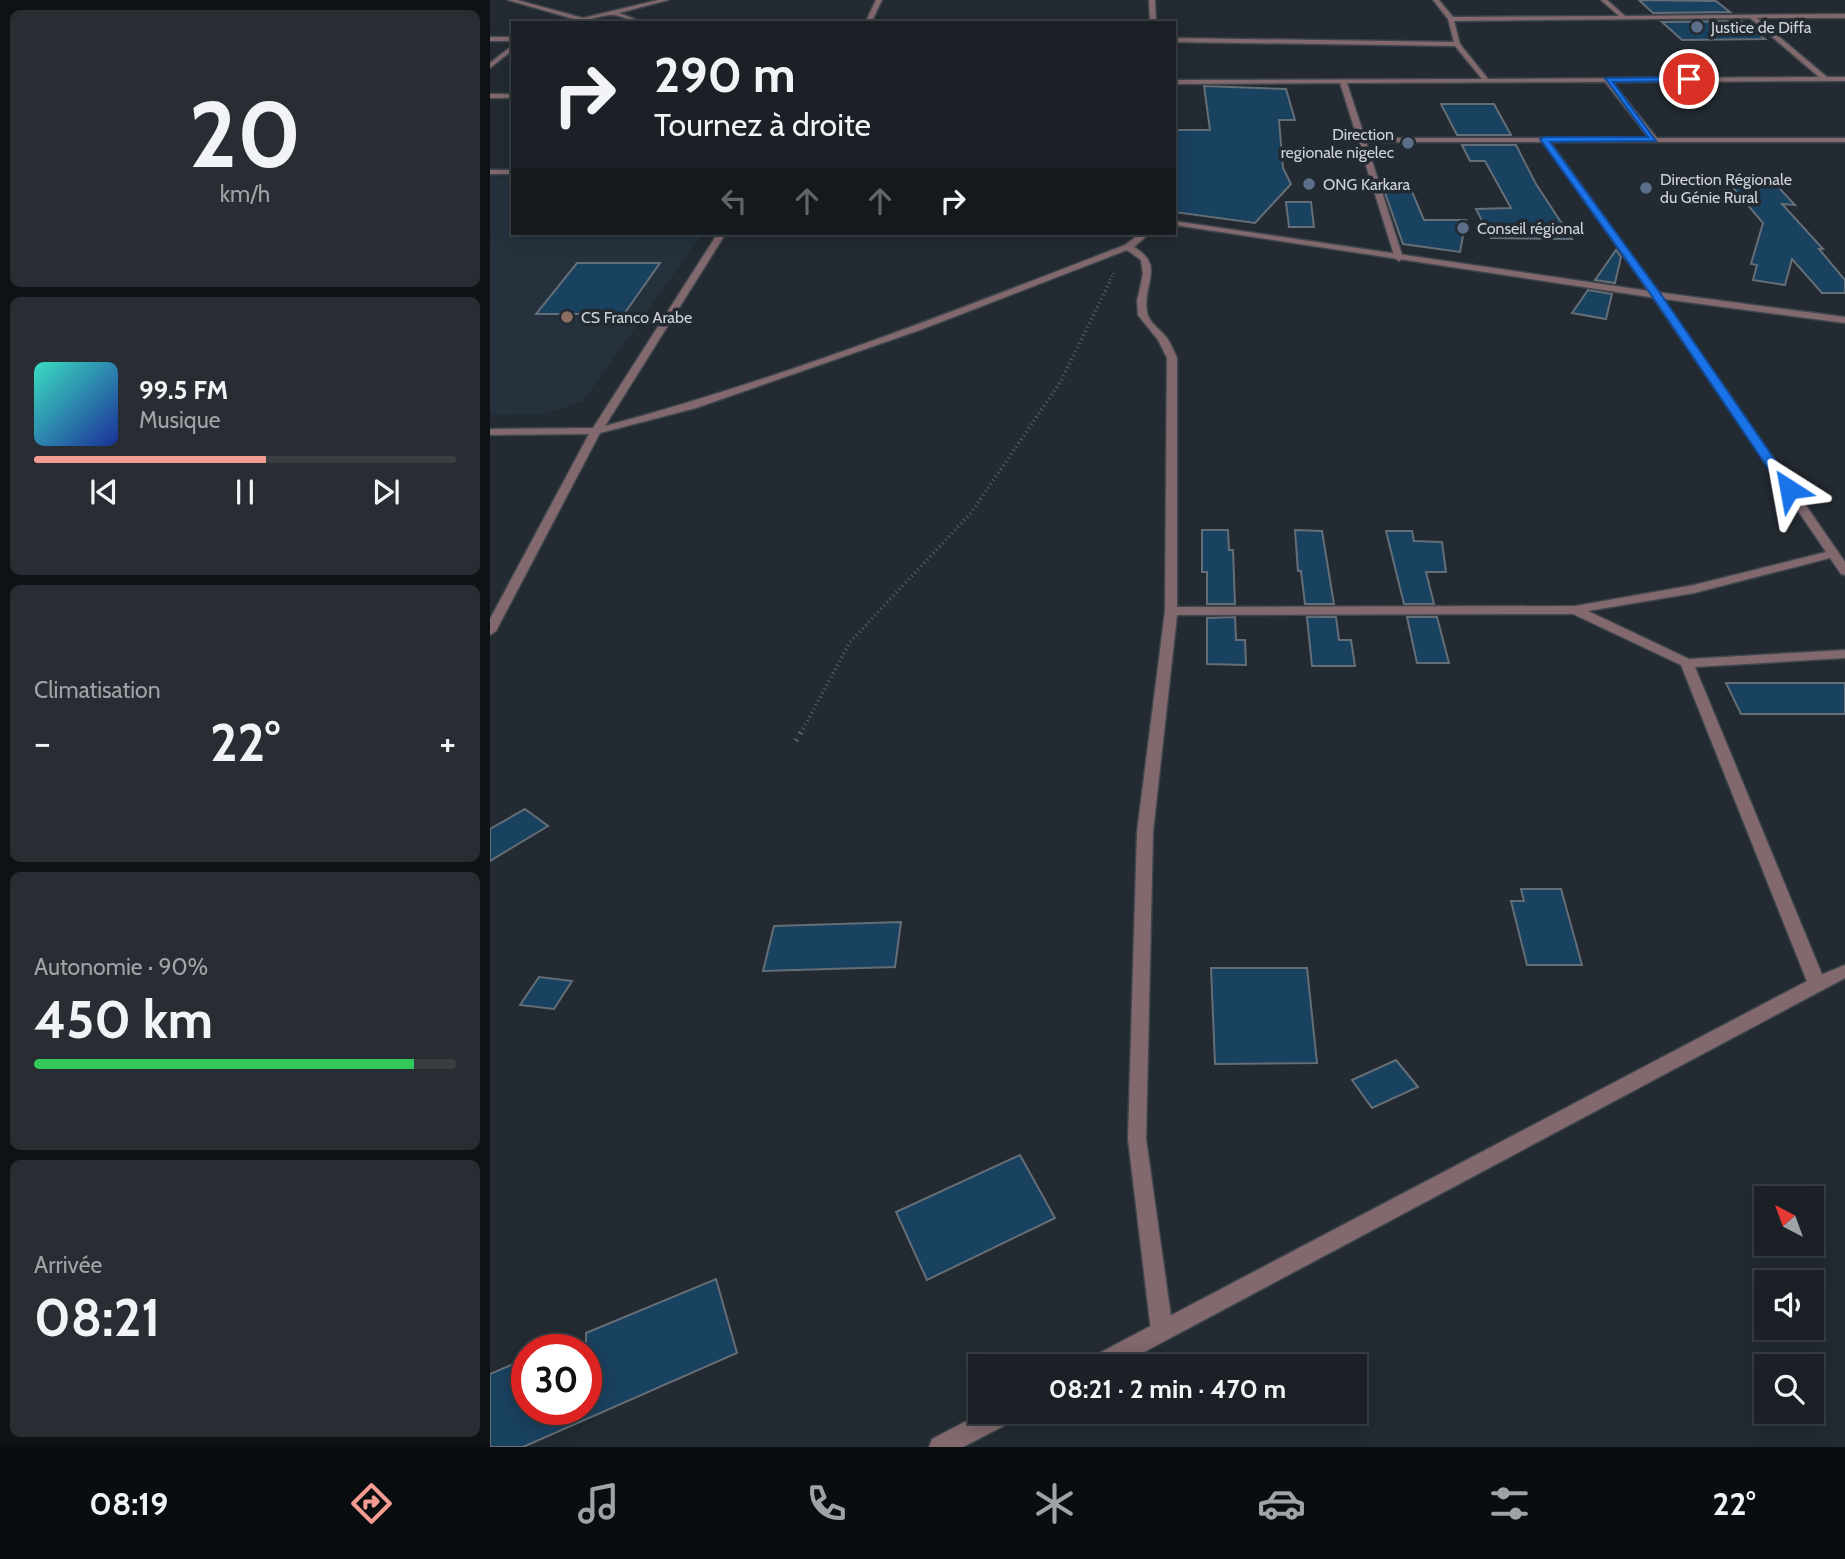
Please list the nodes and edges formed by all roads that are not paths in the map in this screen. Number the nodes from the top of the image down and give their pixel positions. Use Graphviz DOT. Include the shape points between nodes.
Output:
graph roads {
  1 [pos="511,0"];
  2 [pos="650,0"];
  3 [pos="665,0"];
  4 [pos="879,0"];
  5 [pos="1152,0"];
  6 [pos="1436,0"];
  7 [pos="1604,0"];
  8 [pos="657,2"];
  9 [pos="613,13"];
  10 [pos="1845,16"];
  11 [pos="1752,17"];
  12 [pos="1623,18"];
  13 [pos="1451,19"];
  14 [pos="582,20"];
  15 [pos="578,21"];
  16 [pos="636,21"];
  17 [pos="869,21"];
  18 [pos="1153,21"];
  19 [pos="490,39"];
  20 [pos="511,39"];
  21 [pos="1176,40"];
  22 [pos="1457,44"];
  23 [pos="511,49"];
  24 [pos="490,65"];
  25 [pos="1825,79"];
  26 [pos="1845,79"];
  27 [pos="1486,80"];
  28 [pos="1607,80"];
  29 [pos="1343,81"];
  30 [pos="1176,82"];
  31 [pos="490,96"];
  32 [pos="511,96"];
  33 [pos="1544,139"];
  34 [pos="1654,139"];
  35 [pos="1364,140"];
  36 [pos="1845,140"];
  37 [pos="490,172"];
  38 [pos="511,172"];
  39 [pos="1176,223"];
  40 [pos="721,235"];
  41 [pos="1143,235"];
  42 [pos="1128,247"];
  43 [pos="1399,258"];
  44 [pos="1656,295"];
  45 [pos="1845,320"];
  46 [pos="596,431"];
  47 [pos="490,432"];
  48 [pos="1833,554"];
  49 [pos="1845,571"];
  50 [pos="1575,610"];
  51 [pos="1171,611"];
  52 [pos="490,631"];
  53 [pos="1845,654"];
  54 [pos="1687,663"];
  55 [pos="1845,971"];
  56 [pos="1817,984"];
  57 [pos="1162,1331"];
  58 [pos="1119,1354"];
  59 [pos="984,1424"];
  60 [pos="940,1447"];
  1 -- 14 [label="street"];
  2 -- 8 [label="street"];
  3 -- 8 [label="street"];
  4 -- 17 [label="street"];
  5 -- 18 [label="street"];
  6 -- 13 [label="street"];
  7 -- 12 [label="street"];
  8 -- 9 [label="street"];
  9 -- 14 [label="street"];
  9 -- 16 [label="street"];
  10 -- 11 [label="street"];
  11 -- 12 [label="street"];
  11 -- 25 [label="street"];
  12 -- 13 [label="street"];
  13 -- 22 [label="street"];
  14 -- 15 [label="street"];
  19 -- 20 [label="street"];
  21 -- 22 [label="street"];
  22 -- 27 [label="street"];
  23 -- 24 [label="street"];
  25 -- 26 [label="street"];
  25 -- 28 [label="street"];
  27 -- 28 [label="street"];
  27 -- 29 [label="street"];
  28 -- 34 [label="street"];
  29 -- 30 [label="street"];
  29 -- 35 [label="street"];
  31 -- 32 [label="street"];
  33 -- 34 [label="street"];
  33 -- 35 [label="street"];
  33 -- 44 [label="street"];
  34 -- 36 [label="street"];
  35 -- 43 [label="street"];
  37 -- 38 [label="street"];
  39 -- 43 [label="street"];
  40 -- 46 [label="street"];
  41 -- 42 [label="street"];
  42 -- 46 [label="street" via="755,385"];
  42 -- 51 [label="street" via="1146,260 1142,311 1172,358"];
  43 -- 44 [label="street"];
  44 -- 45 [label="street"];
  44 -- 48 [label="street"];
  46 -- 47 [label="street"];
  46 -- 52 [label="street"];
  48 -- 49 [label="street"];
  48 -- 50 [label="street" via="1707,586"];
  50 -- 51 [label="street"];
  50 -- 54 [label="street"];
  51 -- 57 [label="street" via="1145,832 1138,1139"];
  53 -- 54 [label="street"];
  54 -- 56 [label="street"];
  55 -- 56 [label="street"];
  56 -- 57 [label="street"];
  57 -- 58 [label="street"];
  59 -- 60 [label="street"];
}
